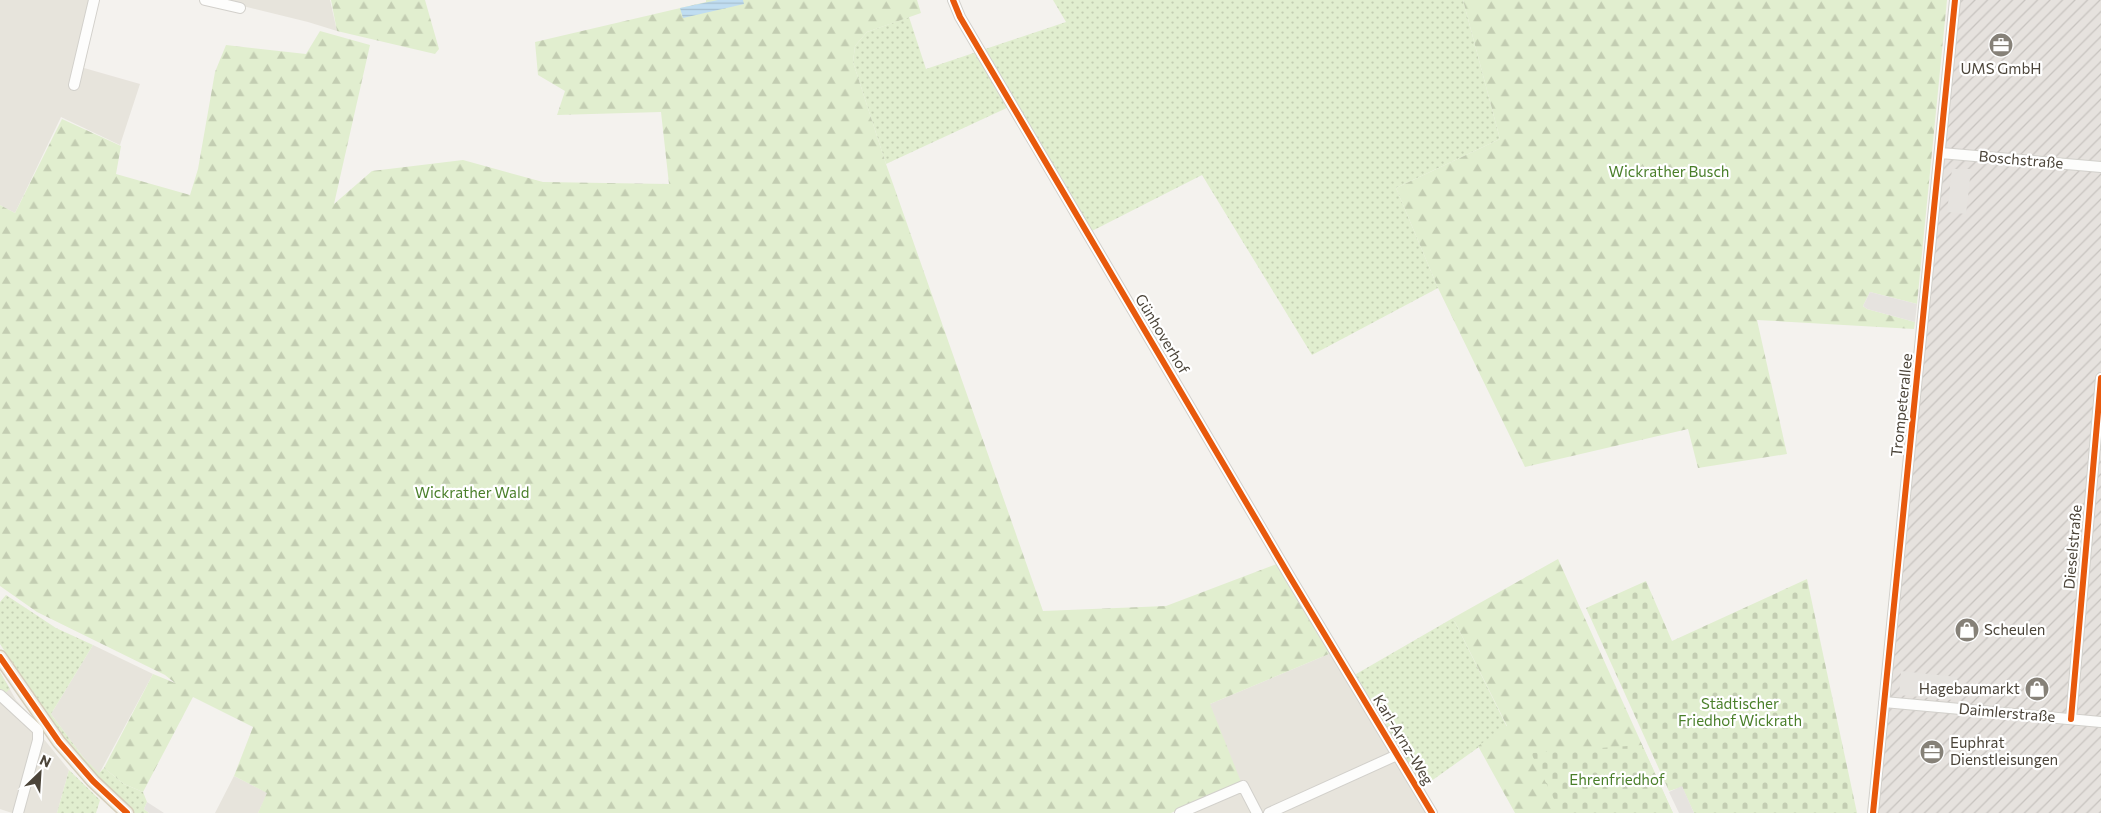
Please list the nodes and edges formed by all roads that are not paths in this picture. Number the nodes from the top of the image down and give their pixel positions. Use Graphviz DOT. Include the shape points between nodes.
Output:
graph roads {
  1 [pos="94,0"];
  2 [pos="205,0"];
  3 [pos="953,0"];
  4 [pos="1955,0"];
  5 [pos="240,8"];
  6 [pos="74,85"];
  7 [pos="1941,153"];
  8 [pos="2101,167"];
  9 [pos="2101,378"];
  10 [pos="0,657"];
  11 [pos="1352,680"];
  12 [pos="0,695"];
  13 [pos="1884,702"];
  14 [pos="2071,719"];
  15 [pos="2101,722"];
  16 [pos="1397,755"];
  17 [pos="18,813"];
  18 [pos="127,813"];
  19 [pos="1180,813"];
  20 [pos="1256,813"];
  21 [pos="1269,813"];
  22 [pos="1432,813"];
  23 [pos="1873,813"];
  1 -- 6 [label="street"];
  2 -- 5 [label="street"];
  3 -- 11 [label="street, Günhoverhof" via="960,17"];
  4 -- 7 [label="street, Trompeterallee"];
  7 -- 8 [label="street, Boschstraße"];
  7 -- 13 [label="street, Trompeterallee"];
  9 -- 14 [label="street, Dieselstraße"];
  10 -- 18 [label="main road" via="59,742"];
  11 -- 16 [label="street, Karl-Arnz-Weg"];
  12 -- 17 [label="street" via="33,724 39,735"];
  13 -- 14 [label="street, Daimlerstraße"];
  13 -- 23 [label="street, Trompeterallee"];
  14 -- 15 [label="street, Daimlerstraße"];
  16 -- 21 [label="street"];
  16 -- 22 [label="street, Karl-Arnz-Weg"];
  19 -- 20 [label="street" via="1243,786"];
}
